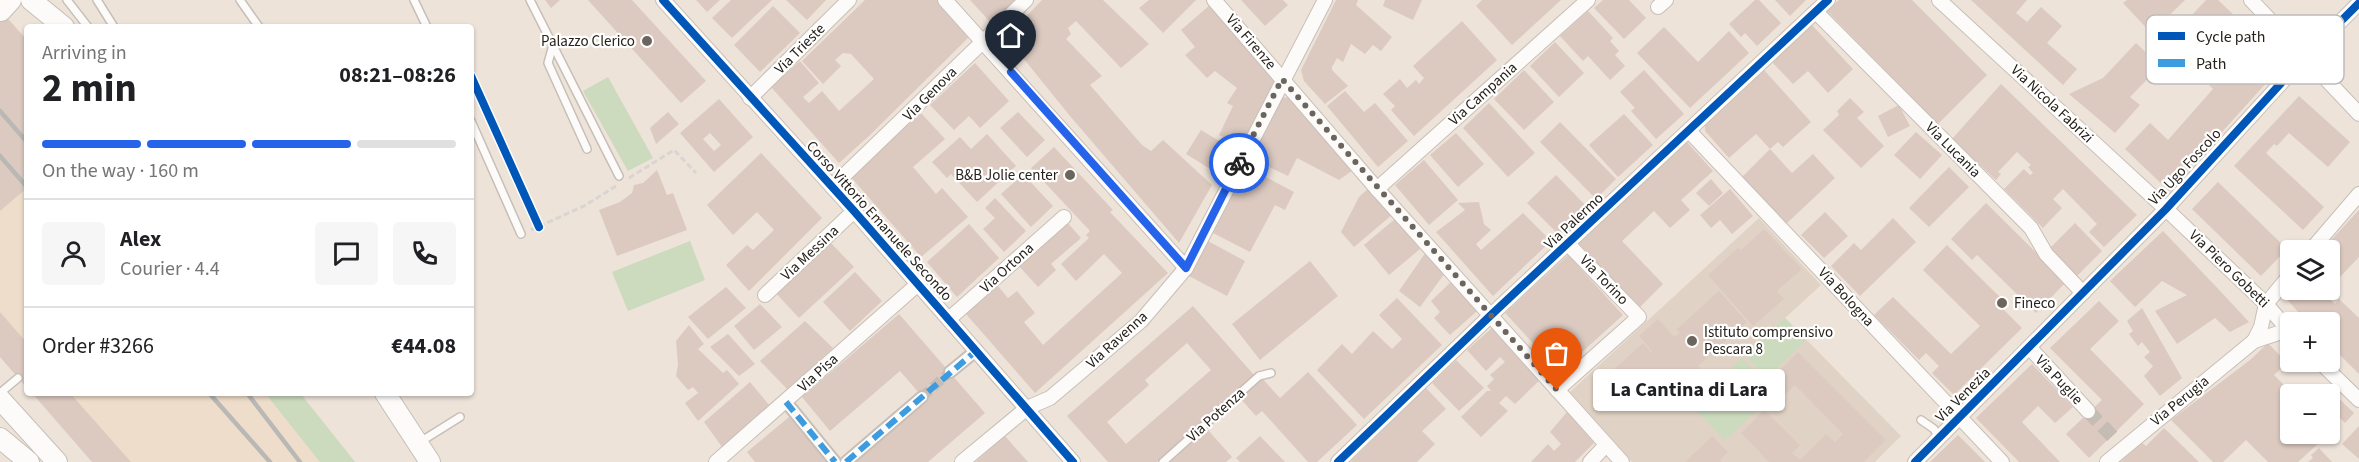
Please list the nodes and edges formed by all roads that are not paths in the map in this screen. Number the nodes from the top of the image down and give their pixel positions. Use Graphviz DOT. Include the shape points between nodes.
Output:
graph roads {
  1 [pos="11,0"];
  2 [pos="31,0"];
  3 [pos="67,0"];
  4 [pos="97,0"];
  5 [pos="240,0"];
  6 [pos="414,0"];
  7 [pos="530,0"];
  8 [pos="663,0"];
  9 [pos="849,0"];
  10 [pos="945,0"];
  11 [pos="1026,0"];
  12 [pos="1214,0"];
  13 [pos="1325,0"];
  14 [pos="1588,0"];
  15 [pos="1828,0"];
  16 [pos="1939,0"];
  17 [pos="2251,0"];
  18 [pos="2359,3"];
  19 [pos="1,10"];
  20 [pos="1816,12"];
  21 [pos="2265,15"];
  22 [pos="2344,18"];
  23 [pos="60,24"];
  24 [pos="86,24"];
  25 [pos="112,24"];
  26 [pos="257,24"];
  27 [pos="426,24"];
  28 [pos="984,41"];
  29 [pos="553,45"];
  30 [pos="1282,79"];
  31 [pos="2280,84"];
  32 [pos="2330,84"];
  33 [pos="750,98"];
  34 [pos="2359,114"];
  35 [pos="474,128"];
  36 [pos="1689,132"];
  37 [pos="587,149"];
  38 [pos="619,176"];
  39 [pos="832,187"];
  40 [pos="1377,189"];
  41 [pos="2359,194"];
  42 [pos="2166,209"];
  43 [pos="854,211"];
  44 [pos="1064,216"];
  45 [pos="521,234"];
  46 [pos="2320,240"];
  47 [pos="1568,244"];
  48 [pos="1186,268"];
  49 [pos="918,284"];
  50 [pos="2280,287"];
  51 [pos="2083,293"];
  52 [pos="765,295"];
  53 [pos="2266,304"];
  54 [pos="1490,316"];
  55 [pos="949,319"];
  56 [pos="2280,320"];
  57 [pos="2280,334"];
  58 [pos="2254,341"];
  59 [pos="2030,348"];
  60 [pos="977,350"];
  61 [pos="950,372"];
  62 [pos="2330,372"];
  63 [pos="1272,373"];
  64 [pos="18,378"];
  65 [pos="1557,390"];
  66 [pos="0,393"];
  67 [pos="387,396"];
  68 [pos="393,396"];
  69 [pos="922,397"];
  70 [pos="2359,400"];
  71 [pos="786,402"];
  72 [pos="3,405"];
  73 [pos="1027,408"];
  74 [pos="2088,411"];
  75 [pos="460,417"];
  76 [pos="1959,417"];
  77 [pos="0,438"];
  78 [pos="1606,445"];
  79 [pos="420,448"];
  80 [pos="29,462"];
  81 [pos="57,462"];
  82 [pos="436,462"];
  83 [pos="717,462"];
  84 [pos="835,462"];
  85 [pos="846,462"];
  86 [pos="962,462"];
  87 [pos="1073,462"];
  88 [pos="1163,462"];
  89 [pos="1338,462"];
  90 [pos="1590,462"];
  91 [pos="1622,462"];
  92 [pos="1915,462"];
  93 [pos="2002,462"];
  94 [pos="2107,462"];
  1 -- 19 [label="main road"];
  2 -- 23 [label="main road"];
  3 -- 24 [label="lane"];
  4 -- 25 [label="lane"];
  5 -- 26 [label="lane"];
  6 -- 27 [label="lane"];
  7 -- 29 [label="lane"];
  8 -- 33 [label="street, Corso Vittorio Emanuele Secondo"];
  9 -- 33 [label="street, Via Trieste"];
  10 -- 28 [label="street"];
  11 -- 28 [label="street, Via Genova"];
  12 -- 30 [label="street, Via Firenze"];
  13 -- 30 [label="street, Via Ravenna"];
  14 -- 40 [label="street, Via Campania"];
  15 -- 20 [label="street, Via Palermo"];
  16 -- 42 [label="street, Via Nicola Fabrizi"];
  17 -- 21 [label="street"];
  18 -- 22 [label="street, Via Ugo Foscolo"];
  20 -- 36 [label="street, Via Palermo"];
  20 -- 51 [label="street, Via Lucania" via="2031,228 2046,254"];
  28 -- 39 [label="street, Via Genova"];
  28 -- 48 [label="street"];
  29 -- 37 [label="lane" via="548,63"];
  29 -- 38 [label="lane"];
  30 -- 40 [label="street, Via Firenze"];
  30 -- 48 [label="street, Via Ravenna"];
  31 -- 42 [label="street, Via Ugo Foscolo"];
  32 -- 34 [label="street"];
  33 -- 39 [label="street, Corso Vittorio Emanuele Secondo"];
  35 -- 45 [label="lane"];
  36 -- 47 [label="street, Via Palermo"];
  36 -- 76 [label="street, Via Bologna"];
  39 -- 43 [label="street, Corso Vittorio Emanuele Secondo"];
  40 -- 54 [label="street, Via Firenze"];
  41 -- 46 [label="street"];
  42 -- 51 [label="street, Via Ugo Foscolo"];
  42 -- 53 [label="street, Via Piero Gobetti"];
  43 -- 49 [label="street, Corso Vittorio Emanuele Secondo"];
  43 -- 52 [label="street, Via Messina"];
  44 -- 55 [label="street, Via Ortona"];
  47 -- 54 [label="street, Via Palermo"];
  47 -- 65 [label="street, Via Torino" via="1639,317"];
  48 -- 73 [label="street, Via Ravenna" via="1141,321 1050,398"];
  49 -- 55 [label="street, Corso Vittorio Emanuele Secondo"];
  49 -- 71 [label="street, Via Pisa"];
  50 -- 53 [label="street"];
  51 -- 59 [label="street, Via Ugo Foscolo"];
  53 -- 56 [label="street, Via Piero Gobetti"];
  53 -- 58 [label="street"];
  54 -- 65 [label="street, Via Firenze"];
  54 -- 89 [label="street, Via Palermo"];
  55 -- 60 [label="street, Corso Vittorio Emanuele Secondo"];
  57 -- 58 [label="street, Via Perugia"];
  58 -- 94 [label="street, Via Perugia" via="2119,442"];
  59 -- 74 [label="street, Via Puglie"];
  59 -- 76 [label="street, Via Venezia"];
  60 -- 61 [label="street"];
  60 -- 73 [label="street, Corso Vittorio Emanuele Secondo"];
  62 -- 70 [label="street"];
  63 -- 88 [label="lane, Via Potenza" via="1259,376"];
  64 -- 66 [label="lane"];
  65 -- 78 [label="street, Via Firenze"];
  67 -- 79 [label="main road"];
  68 -- 79 [label="lane" via="415,429"];
  69 -- 85 [label="street"];
  71 -- 83 [label="street, Via Pisa"];
  71 -- 84 [label="street"];
  72 -- 81 [label="main road"];
  73 -- 86 [label="street, Via Ravenna"];
  73 -- 87 [label="street, Corso Vittorio Emanuele Secondo"];
  75 -- 79 [label="lane"];
  76 -- 92 [label="street, Via Venezia" via="1936,436"];
  76 -- 93 [label="street, Via Bologna"];
  77 -- 80 [label="main road"];
  78 -- 90 [label="street"];
  78 -- 91 [label="street, Via Firenze"];
  79 -- 82 [label="lane" via="429,450"];
}
